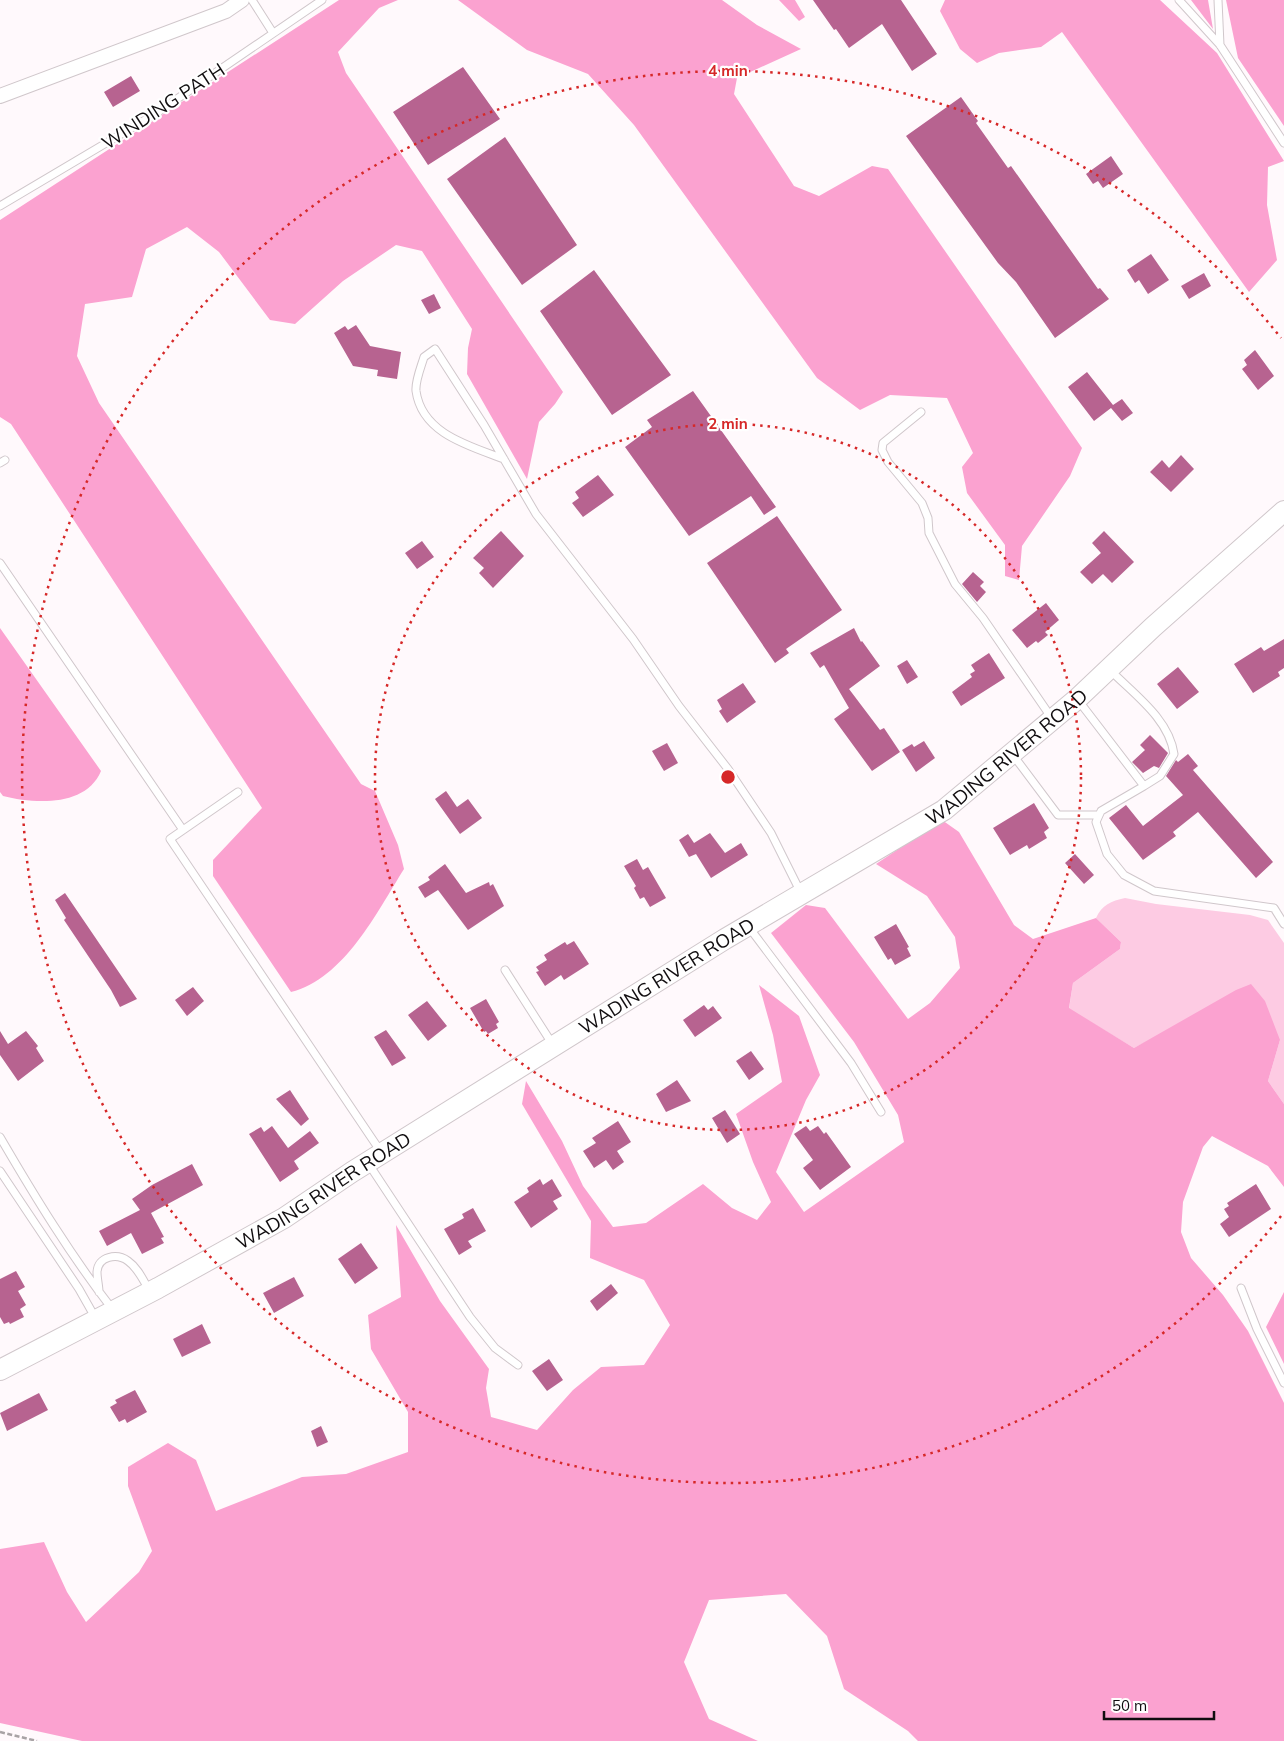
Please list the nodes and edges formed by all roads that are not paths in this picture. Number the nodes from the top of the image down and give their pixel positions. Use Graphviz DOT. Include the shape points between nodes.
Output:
graph roads {
  1 [pos="242,0"];
  2 [pos="252,0"];
  3 [pos="322,0"];
  4 [pos="1179,0"];
  5 [pos="1218,0"];
  6 [pos="273,33"];
  7 [pos="1220,46"];
  8 [pos="0,96"];
  9 [pos="1284,144"];
  10 [pos="0,206"];
  11 [pos="921,412"];
  12 [pos="504,459"];
  13 [pos="1284,511"];
  14 [pos="0,564"];
  15 [pos="1109,669"];
  16 [pos="1077,699"];
  17 [pos="1053,719"];
  18 [pos="1012,753"];
  19 [pos="1144,786"];
  20 [pos="238,792"];
  21 [pos="1099,815"];
  22 [pos="183,830"];
  23 [pos="802,894"];
  24 [pos="1284,924"];
  25 [pos="748,926"];
  26 [pos="505,970"];
  27 [pos="554,1046"];
  28 [pos="881,1112"];
  29 [pos="0,1138"];
  30 [pos="375,1158"];
  31 [pos="0,1171"];
  32 [pos="1241,1288"];
  33 [pos="99,1292"];
  34 [pos="150,1292"];
  35 [pos="105,1315"];
  36 [pos="518,1365"];
  37 [pos="0,1370"];
  38 [pos="1284,1383"];
  1 -- 8 [label="street" via="226,11"];
  2 -- 6 [label="lane"];
  3 -- 6 [label="lane, WINDING PATH"];
  4 -- 7 [label="lane"];
  5 -- 7 [label="lane"];
  6 -- 10 [label="lane, WINDING PATH" via="155,114"];
  7 -- 9 [label="lane"];
  11 -- 17 [label="lane" via="883,443 882,450 922,504 928,518 929,533 954,584 983,618"];
  12 -- 12 [label="lane" via="484,425 435,349 424,357 416,390 423,414 451,439"];
  12 -- 23 [label="lane" via="536,514 728,769 771,833"];
  13 -- 15 [label="main road, WADING RIVER ROAD"];
  14 -- 22 [label="lane"];
  15 -- 16 [label="main road, WADING RIVER ROAD"];
  15 -- 19 [label="lane" via="1160,721 1172,739 1174,754 1160,776"];
  16 -- 17 [label="main road, WADING RIVER ROAD"];
  16 -- 19 [label="lane"];
  17 -- 18 [label="main road, WADING RIVER ROAD"];
  18 -- 21 [label="lane" via="1058,815"];
  18 -- 23 [label="main road, WADING RIVER ROAD" via="944,810"];
  19 -- 21 [label="lane"];
  20 -- 22 [label="lane"];
  21 -- 24 [label="lane" via="1096,822 1107,854 1124,875 1154,891 1274,908"];
  22 -- 30 [label="lane" via="170,839"];
  23 -- 25 [label="main road, WADING RIVER ROAD"];
  25 -- 27 [label="main road, WADING RIVER ROAD"];
  25 -- 28 [label="lane" via="851,1063"];
  26 -- 27 [label="lane"];
  27 -- 30 [label="main road, WADING RIVER ROAD"];
  29 -- 33 [label="lane" via="38,1203"];
  30 -- 34 [label="main road, WADING RIVER ROAD" via="284,1218"];
  30 -- 36 [label="lane" via="470,1317 495,1348"];
  31 -- 35 [label="lane" via="80,1289"];
  32 -- 38 [label="lane"];
  33 -- 34 [label="lane" via="97,1270 107,1257 128,1261 139,1272"];
  33 -- 35 [label="lane"];
  34 -- 35 [label="main road, WADING RIVER ROAD"];
  35 -- 37 [label="main road, WADING RIVER ROAD"];
}
